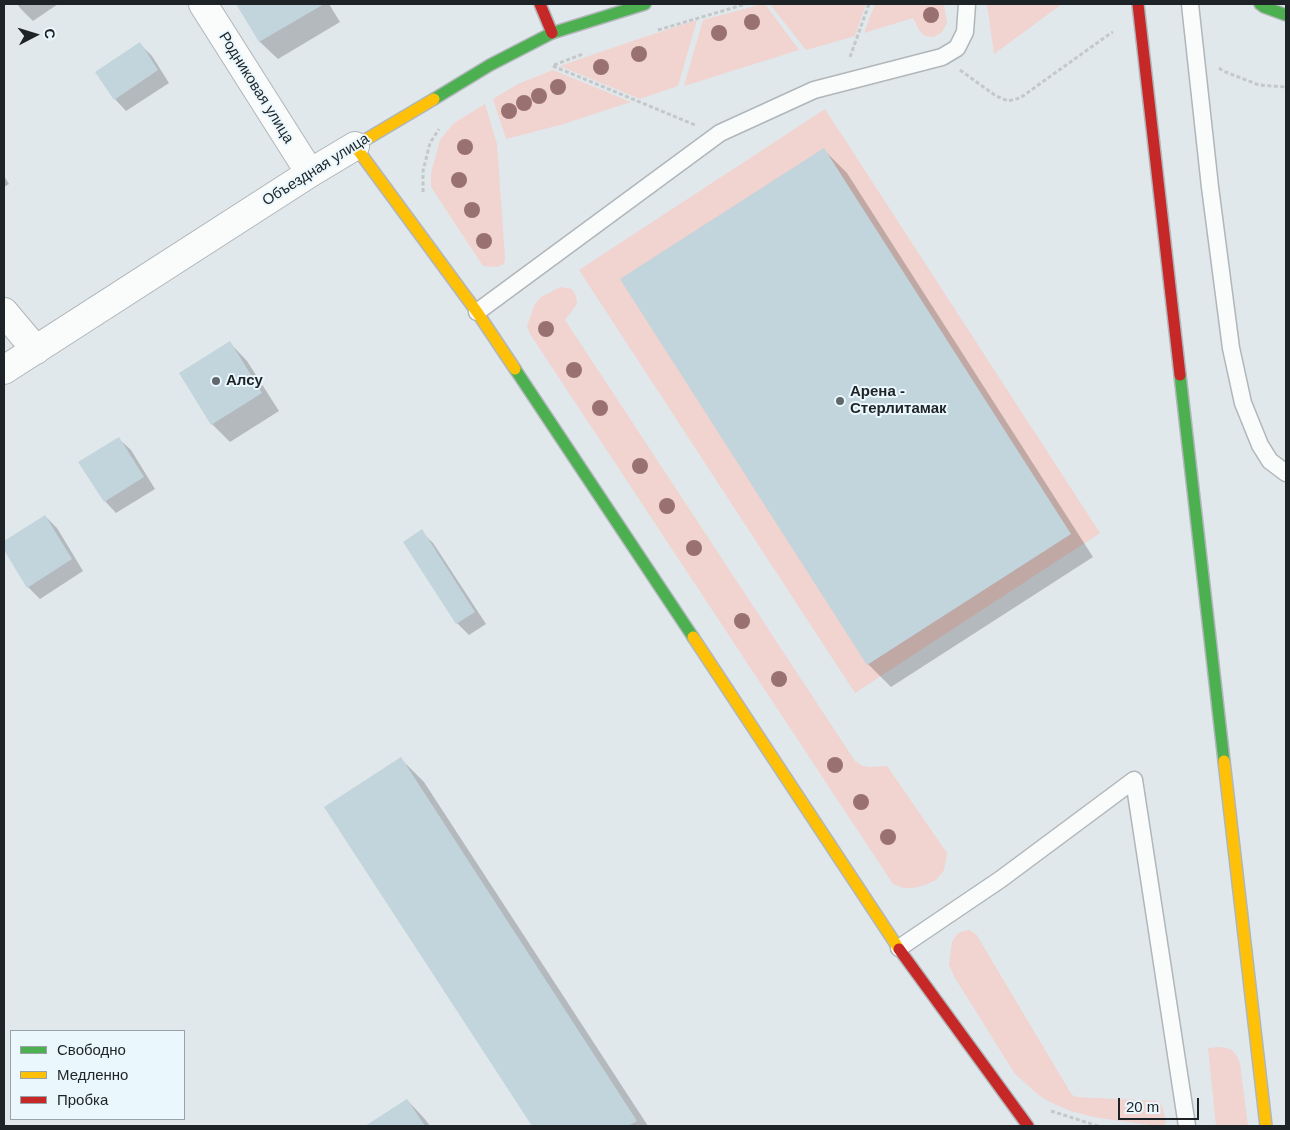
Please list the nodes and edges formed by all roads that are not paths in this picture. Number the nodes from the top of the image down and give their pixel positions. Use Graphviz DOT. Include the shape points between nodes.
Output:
graph roads {
  1 [pos="203,4"];
  2 [pos="540,4"];
  3 [pos="645,4"];
  4 [pos="967,4"];
  5 [pos="1138,4"];
  6 [pos="1190,4"];
  7 [pos="1260,4"];
  8 [pos="1286,15"];
  9 [pos="552,33"];
  10 [pos="355,146"];
  11 [pos="310,173"];
  12 [pos="4,312"];
  13 [pos="477,312"];
  14 [pos="36,350"];
  15 [pos="4,370"];
  16 [pos="1286,473"];
  17 [pos="899,948"];
  18 [pos="1028,1126"];
  19 [pos="1188,1126"];
  20 [pos="1266,1126"];
  1 -- 11 [label="street, Родниковая улица"];
  2 -- 9 [label="street"];
  3 -- 9 [label="street, Объездная улица"];
  4 -- 13 [label="lane" via="965,32 957,48 942,57 814,90 718,135"];
  5 -- 20 [label="street"];
  6 -- 16 [label="lane" via="1210,187 1231,348 1242,403 1270,462"];
  7 -- 8 [label="street"];
  9 -- 10 [label="street, Объездная улица" via="490,65"];
  10 -- 11 [label="street, Объездная улица"];
  10 -- 13 [label="street"];
  11 -- 14 [label="street, Объездная улица"];
  12 -- 14 [label="street"];
  13 -- 17 [label="street"];
  14 -- 15 [label="street, Объездная улица"];
  17 -- 18 [label="street"];
  17 -- 19 [label="lane" via="1134,780"];
}
